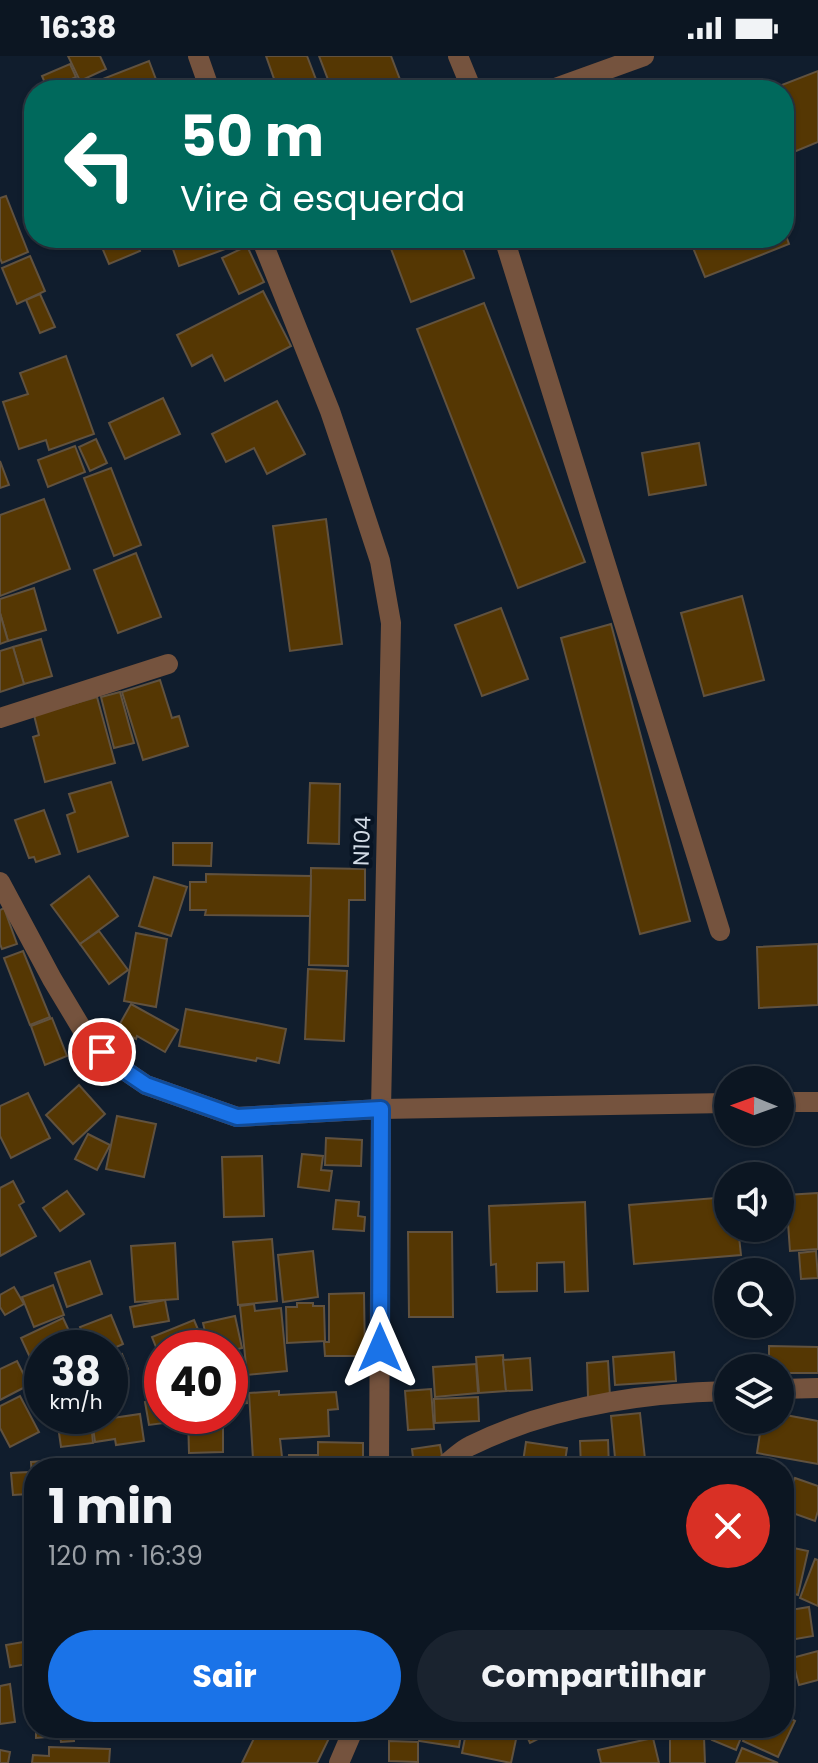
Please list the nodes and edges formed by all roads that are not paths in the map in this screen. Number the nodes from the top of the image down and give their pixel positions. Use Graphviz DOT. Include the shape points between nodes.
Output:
graph roads {
  1 [pos="198,56"];
  2 [pos="458,56"];
  3 [pos="644,56"];
  4 [pos="206,80"];
  5 [pos="468,80"];
  6 [pos="578,80"];
  7 [pos="265,248"];
  8 [pos="507,248"];
  9 [pos="168,664"];
  10 [pos="0,718"];
  11 [pos="0,882"];
  12 [pos="720,931"];
  13 [pos="794,1102"];
  14 [pos="818,1102"];
  15 [pos="714,1103"];
  16 [pos="381,1109"];
  17 [pos="818,1388"];
  18 [pos="794,1389"];
  19 [pos="714,1391"];
  20 [pos="379,1458"];
  21 [pos="455,1458"];
  22 [pos="350,1738"];
  23 [pos="339,1763"];
  1 -- 4 [label="street"];
  2 -- 5 [label="street"];
  3 -- 6 [label="street"];
  7 -- 16 [label="street, N104 / N104" via="353,479 380,561 391,623"];
  8 -- 12 [label="street"];
  9 -- 10 [label="street"];
  11 -- 16 [label="street" via="88,1039 146,1085 237,1117"];
  13 -- 14 [label="street"];
  15 -- 16 [label="street"];
  16 -- 20 [label="street, N104 / N104"];
  17 -- 18 [label="street"];
  19 -- 21 [label="street" via="539,1418 465,1448"];
  22 -- 23 [label="street"];
}
